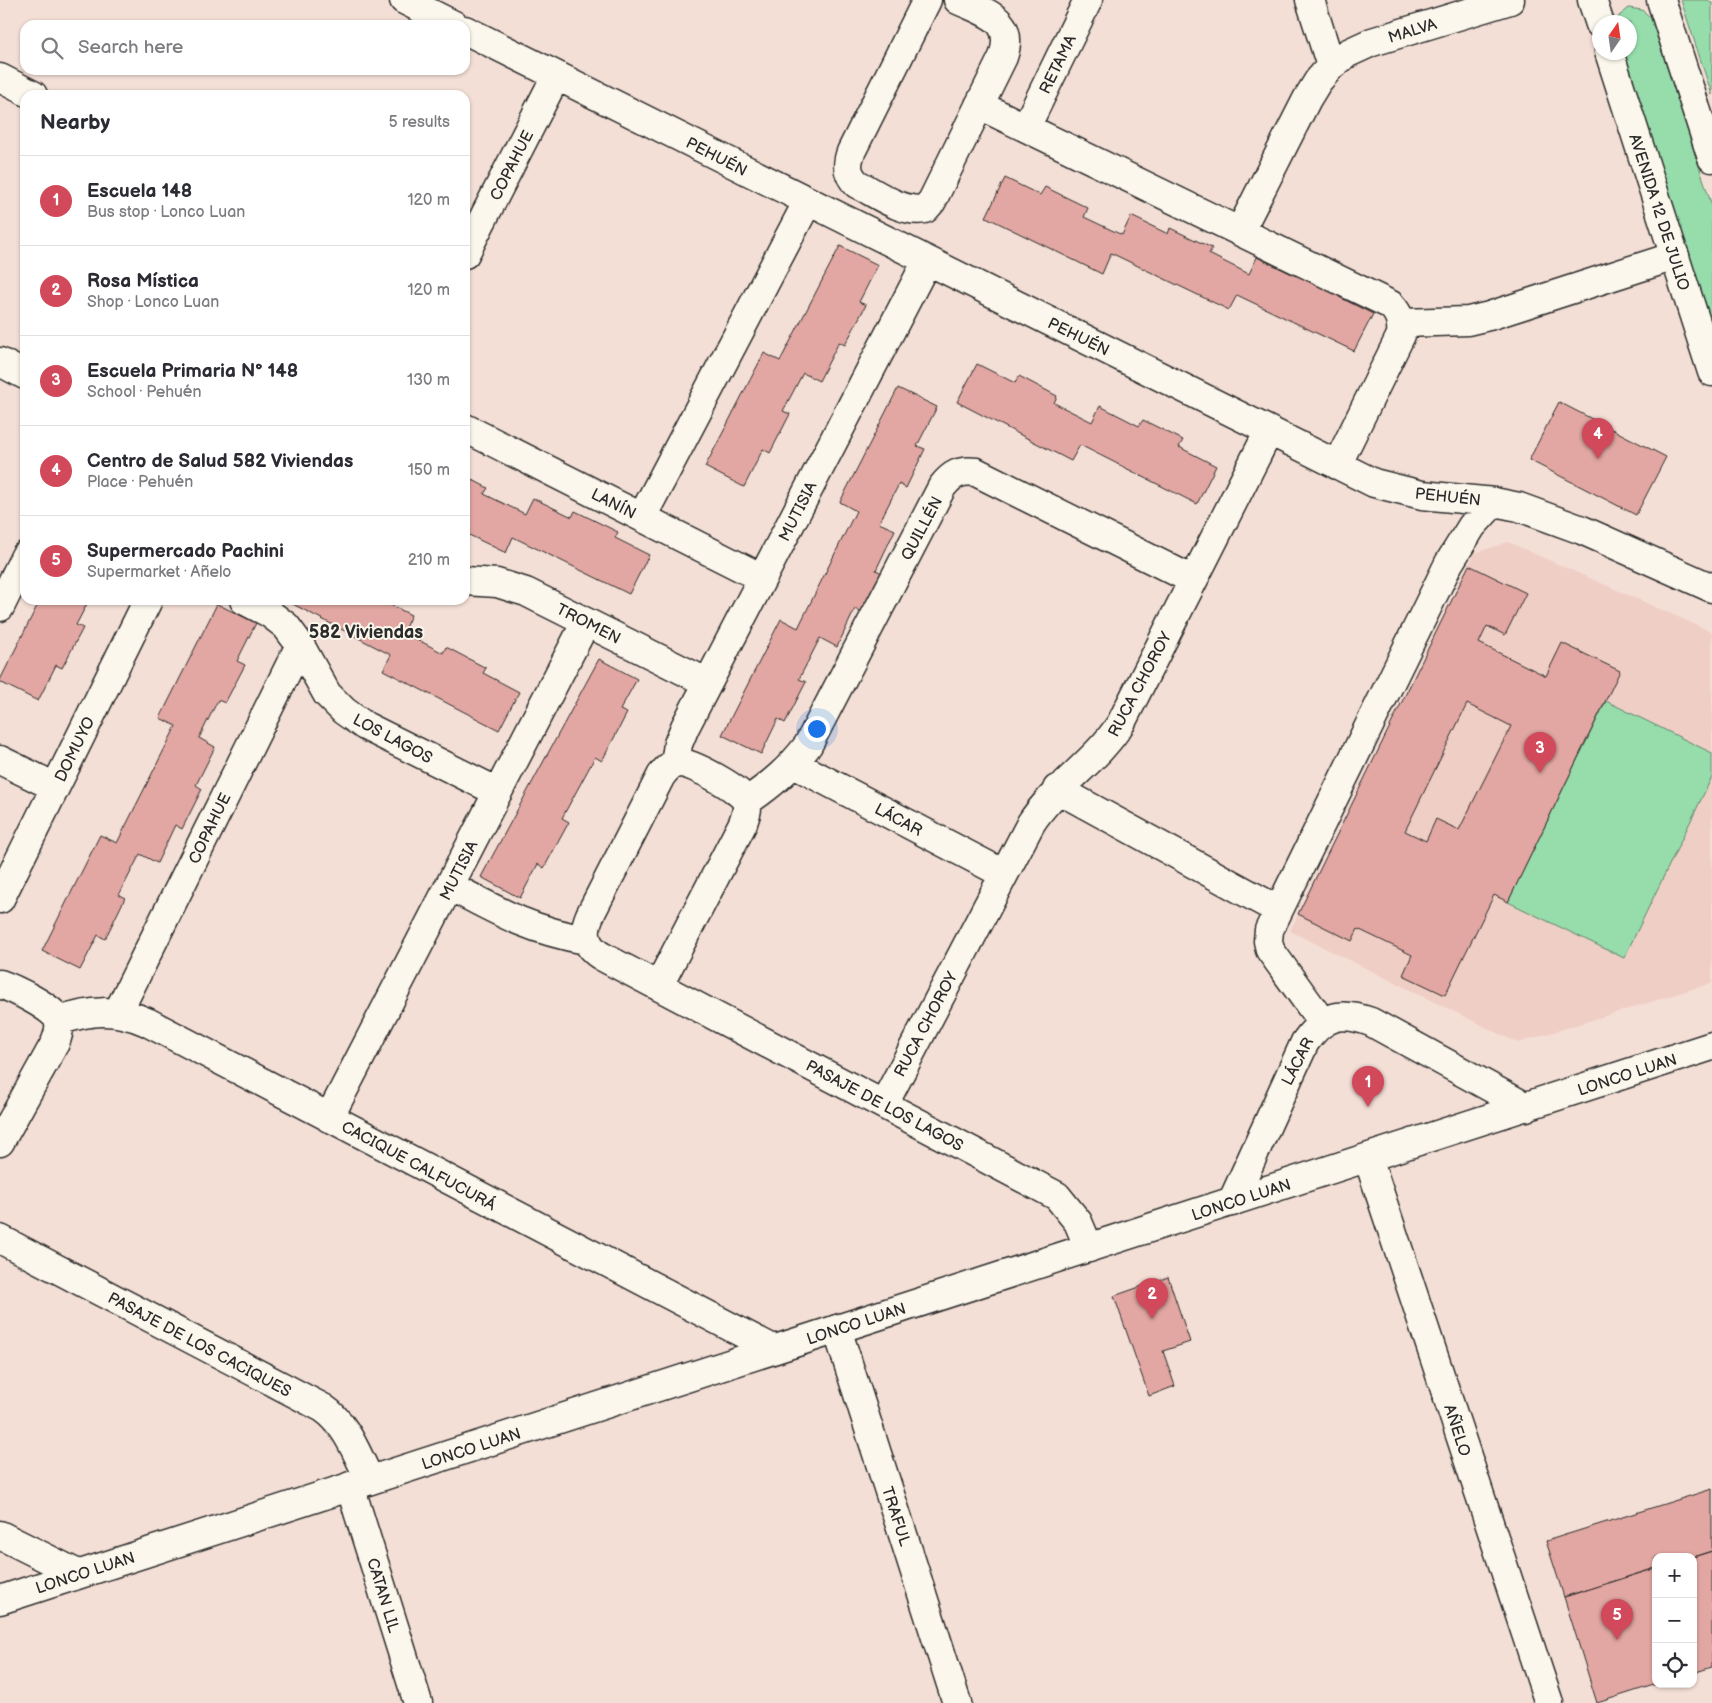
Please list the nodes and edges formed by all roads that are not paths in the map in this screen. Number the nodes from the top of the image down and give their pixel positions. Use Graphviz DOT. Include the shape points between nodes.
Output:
graph roads {
  1 [pos="404,0"];
  2 [pos="927,0"];
  3 [pos="958,0"];
  4 [pos="1088,0"];
  5 [pos="1310,0"];
  6 [pos="1510,0"];
  7 [pos="1592,0"];
  8 [pos="1661,0"];
  9 [pos="1597,15"];
  10 [pos="444,20"];
  11 [pos="470,33"];
  12 [pos="1612,60"];
  13 [pos="1331,66"];
  14 [pos="556,76"];
  15 [pos="0,78"];
  16 [pos="23,90"];
  17 [pos="979,105"];
  18 [pos="1026,127"];
  19 [pos="1712,158"];
  20 [pos="808,201"];
  21 [pos="1240,231"];
  22 [pos="470,244"];
  23 [pos="1674,256"];
  24 [pos="927,261"];
  25 [pos="1402,324"];
  26 [pos="0,362"];
  27 [pos="20,372"];
  28 [pos="1712,372"];
  29 [pos="470,431"];
  30 [pos="1269,431"];
  31 [pos="1337,465"];
  32 [pos="1494,502"];
  33 [pos="642,517"];
  34 [pos="20,566"];
  35 [pos="762,578"];
  36 [pos="1193,580"];
  37 [pos="470,581"];
  38 [pos="1712,588"];
  39 [pos="146,605"];
  40 [pos="254,605"];
  41 [pos="0,607"];
  42 [pos="586,622"];
  43 [pos="300,645"];
  44 [pos="708,683"];
  45 [pos="0,760"];
  46 [pos="675,764"];
  47 [pos="794,764"];
  48 [pos="56,787"];
  49 [pos="1057,789"];
  50 [pos="498,792"];
  51 [pos="746,802"];
  52 [pos="1004,874"];
  53 [pos="3,885"];
  54 [pos="450,886"];
  55 [pos="1278,910"];
  56 [pos="586,940"];
  57 [pos="0,984"];
  58 [pos="659,985"];
  59 [pos="118,1012"];
  60 [pos="59,1021"];
  61 [pos="1322,1022"];
  62 [pos="1712,1046"];
  63 [pos="884,1104"];
  64 [pos="1526,1107"];
  65 [pos="329,1118"];
  66 [pos="0,1142"];
  67 [pos="1368,1158"];
  68 [pos="1232,1202"];
  69 [pos="0,1239"];
  70 [pos="1089,1248"];
  71 [pos="837,1329"];
  72 [pos="773,1349"];
  73 [pos="360,1483"];
  74 [pos="0,1535"];
  75 [pos="78,1574"];
  76 [pos="0,1600"];
  77 [pos="418,1703"];
  78 [pos="956,1703"];
  79 [pos="1548,1703"];
  1 -- 10 [label="street"];
  2 -- 17 [label="street" via="851,152 847,166 852,178 904,207 925,209 932,201"];
  3 -- 17 [label="street" via="996,19 1008,40"];
  4 -- 18 [label="street, RETAMA"];
  5 -- 13 [label="street"];
  6 -- 13 [label="street, MALVA" via="1372,42 1348,53"];
  7 -- 9 [label="street"];
  8 -- 19 [label="street"];
  11 -- 14 [label="street, PEHUÉN"];
  12 -- 23 [label="street, AVENIDA 12 DE JULIO"];
  13 -- 21 [label="street, MALVA" via="1307,99"];
  14 -- 20 [label="street, PEHUÉN"];
  14 -- 22 [label="street, COPAHUE"];
  15 -- 16 [label="street"];
  17 -- 18 [label="street"];
  18 -- 21 [label="street"];
  20 -- 24 [label="street, PEHUÉN"];
  20 -- 33 [label="street"];
  21 -- 25 [label="street" via="1380,298 1398,313"];
  23 -- 25 [label="street" via="1490,316"];
  23 -- 28 [label="street, AVENIDA 12 DE JULIO"];
  24 -- 30 [label="street, PEHUÉN"];
  24 -- 35 [label="street, MUTISIA"];
  25 -- 31 [label="street" via="1397,346"];
  26 -- 27 [label="street"];
  29 -- 33 [label="street, LANÍN"];
  30 -- 31 [label="street, PEHUÉN"];
  30 -- 36 [label="street, RUCA CHOROY"];
  31 -- 32 [label="street, PEHUÉN" via="1374,483 1398,490"];
  32 -- 38 [label="street, PEHUÉN" via="1519,507 1582,530"];
  32 -- 55 [label="street" via="1472,526 1449,563"];
  33 -- 35 [label="street, LANÍN"];
  34 -- 41 [label="street"];
  35 -- 44 [label="street, MUTISIA"];
  36 -- 47 [label="street, QUILLÉN" via="976,472 956,473 942,487 808,745"];
  36 -- 49 [label="street, RUCA CHOROY" via="1114,735"];
  37 -- 42 [label="street, TROMEN" via="512,587"];
  39 -- 48 [label="street, DOMUYO"];
  40 -- 43 [label="street, LOS LAGOS" via="286,626"];
  42 -- 44 [label="street, TROMEN"];
  42 -- 50 [label="street, MUTISIA"];
  43 -- 50 [label="street, LOS LAGOS" via="327,694 344,711 365,726"];
  43 -- 59 [label="street, COPAHUE"];
  44 -- 46 [label="street, MUTISIA" via="681,735"];
  45 -- 48 [label="street"];
  46 -- 51 [label="street" via="692,766 738,791"];
  46 -- 56 [label="street" via="661,776 590,915"];
  47 -- 51 [label="street, QUILLÉN"];
  47 -- 52 [label="street, LÁCAR"];
  48 -- 53 [label="street, DOMUYO"];
  49 -- 52 [label="street, RUCA CHOROY" via="1031,823"];
  49 -- 55 [label="street"];
  50 -- 54 [label="street, MUTISIA"];
  51 -- 58 [label="street" via="743,823"];
  52 -- 63 [label="street, RUCA CHOROY"];
  54 -- 56 [label="street" via="519,922"];
  54 -- 65 [label="street, MUTISIA"];
  55 -- 61 [label="street" via="1269,930 1270,950"];
  56 -- 58 [label="street, PASAJE DE LOS LAGOS" via="596,953"];
  57 -- 60 [label="street" via="51,1011"];
  58 -- 63 [label="street, PASAJE DE LOS LAGOS"];
  59 -- 60 [label="street, CACIQUE CALFUCURÁ" via="91,1012"];
  59 -- 65 [label="street, CACIQUE CALFUCURÁ" via="147,1022"];
  60 -- 66 [label="street" via="58,1036"];
  61 -- 64 [label="street, LÁCAR" via="1347,1016 1371,1022"];
  61 -- 68 [label="street, LÁCAR" via="1305,1042"];
  62 -- 64 [label="street, LONCO LUAN"];
  63 -- 70 [label="street, PASAJE DE LOS LAGOS" via="1057,1196 1078,1222"];
  64 -- 67 [label="street, LONCO LUAN"];
  65 -- 72 [label="street, CACIQUE CALFUCURÁ"];
  67 -- 68 [label="street, LONCO LUAN"];
  67 -- 79 [label="street, AÑELO"];
  68 -- 70 [label="street, LONCO LUAN"];
  69 -- 73 [label="street, PASAJE DE LOS CACIQUES" via="323,1408 341,1425"];
  70 -- 71 [label="street, LONCO LUAN"];
  71 -- 72 [label="street, LONCO LUAN"];
  71 -- 78 [label="street, TRAFUL"];
  72 -- 73 [label="street, LONCO LUAN"];
  73 -- 75 [label="street, LONCO LUAN"];
  73 -- 77 [label="street, CATAN LIL"];
  74 -- 75 [label="street"];
  75 -- 76 [label="street, LONCO LUAN"];
}
